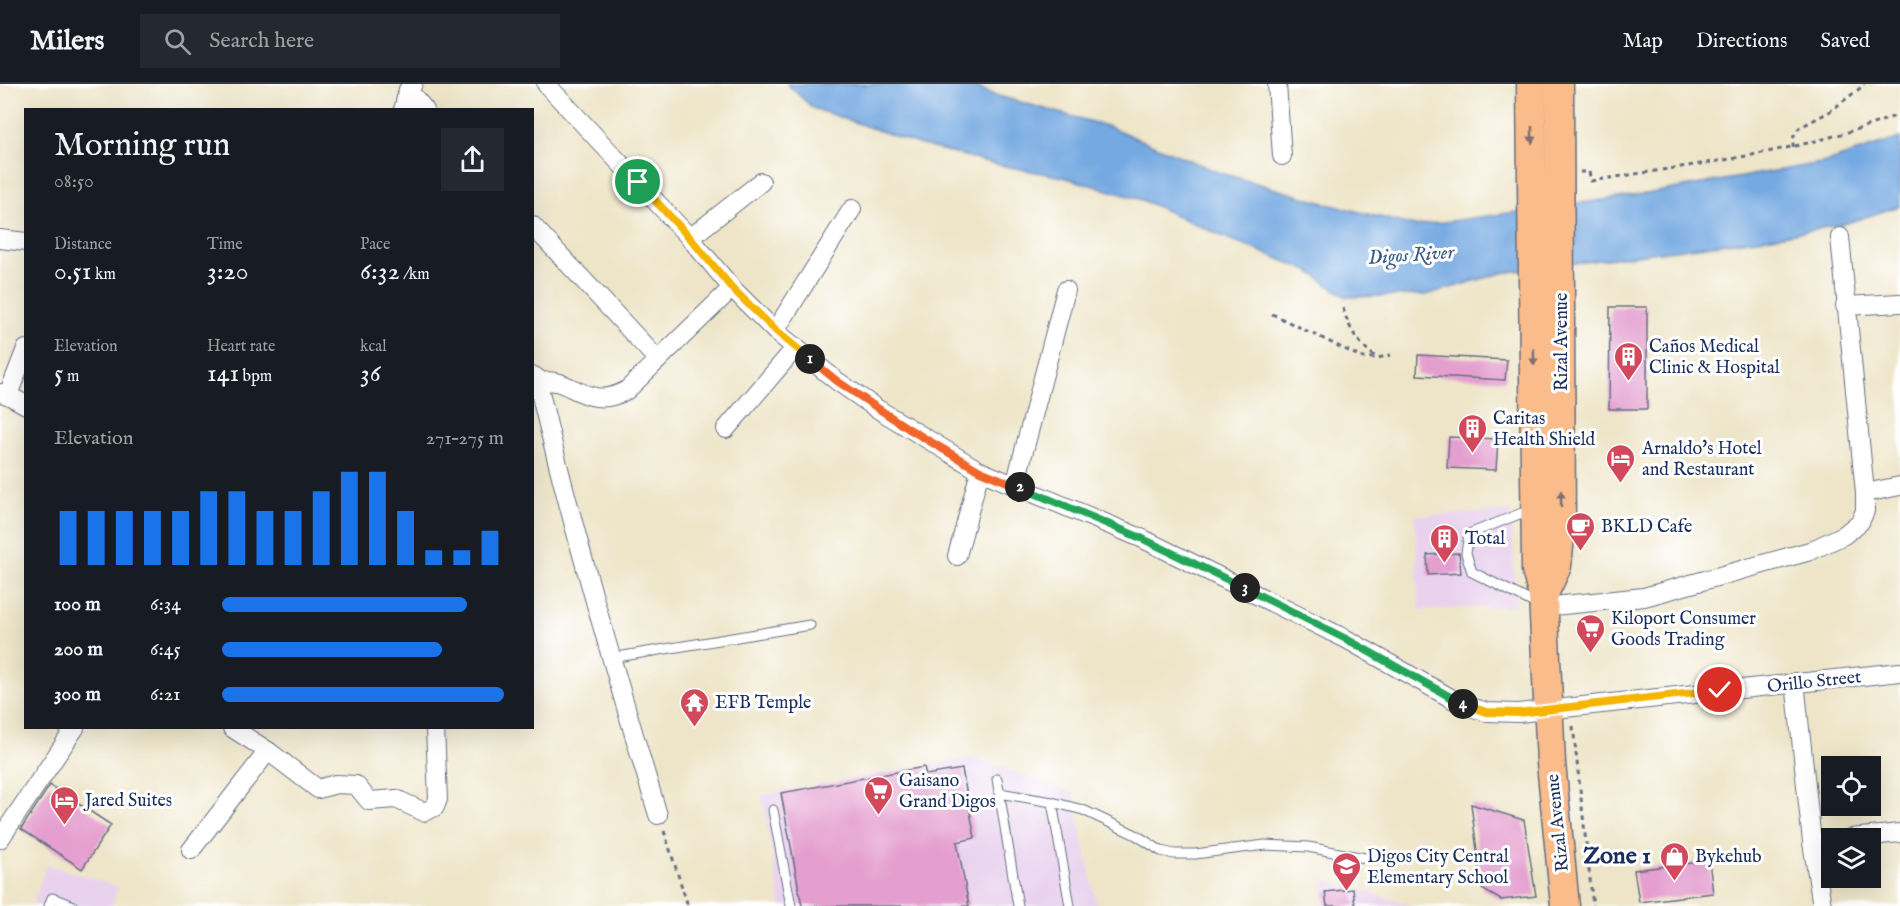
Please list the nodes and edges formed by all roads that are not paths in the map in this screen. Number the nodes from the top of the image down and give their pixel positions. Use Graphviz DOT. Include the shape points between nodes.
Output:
graph roads {
  1 [pos="546,84"];
  2 [pos="1277,84"];
  3 [pos="1531,84"];
  4 [pos="1559,84"];
  5 [pos="410,87"];
  6 [pos="404,108"];
  7 [pos="424,108"];
  8 [pos="1282,156"];
  9 [pos="761,182"];
  10 [pos="1546,186"];
  11 [pos="852,209"];
  12 [pos="534,227"];
  13 [pos="1840,237"];
  14 [pos="690,238"];
  15 [pos="0,239"];
  16 [pos="24,242"];
  17 [pos="732,288"];
  18 [pos="1066,290"];
  19 [pos="1547,298"];
  20 [pos="1900,303"];
  21 [pos="1845,306"];
  22 [pos="776,331"];
  23 [pos="796,347"];
  24 [pos="24,353"];
  25 [pos="658,360"];
  26 [pos="537,378"];
  27 [pos="4,394"];
  28 [pos="24,404"];
  29 [pos="726,429"];
  30 [pos="980,471"];
  31 [pos="1015,485"];
  32 [pos="1900,486"];
  33 [pos="1865,493"];
  34 [pos="1537,507"];
  35 [pos="957,556"];
  36 [pos="1543,602"];
  37 [pos="810,625"];
  38 [pos="611,658"];
  39 [pos="1900,672"];
  40 [pos="1794,682"];
  41 [pos="1560,708"];
  42 [pos="74,729"];
  43 [pos="234,729"];
  44 [pos="435,729"];
  45 [pos="268,751"];
  46 [pos="997,779"];
  47 [pos="999,793"];
  48 [pos="1052,801"];
  49 [pos="773,810"];
  50 [pos="658,815"];
  51 [pos="1900,833"];
  52 [pos="1881,835"];
  53 [pos="0,839"];
  54 [pos="1821,842"];
  55 [pos="1812,843"];
  56 [pos="191,850"];
  57 [pos="1365,858"];
  58 [pos="49,906"];
  59 [pos="73,906"];
  60 [pos="791,906"];
  61 [pos="1018,906"];
  62 [pos="1070,906"];
  63 [pos="1565,906"];
  64 [pos="1822,906"];
  1 -- 14 [label="street, Orillo Street"];
  2 -- 8 [label="street"];
  3 -- 10 [label="main road, Rizal Avenue, one-way"];
  4 -- 10 [label="main road, Rizal Avenue"];
  5 -- 6 [label="street"];
  5 -- 7 [label="street"];
  9 -- 14 [label="street"];
  10 -- 19 [label="main road, Rizal Avenue"];
  11 -- 22 [label="street"];
  12 -- 25 [label="street"];
  13 -- 21 [label="street"];
  14 -- 17 [label="street, Orillo Street"];
  15 -- 16 [label="street"];
  17 -- 22 [label="street, Orillo Street"];
  17 -- 25 [label="street"];
  18 -- 31 [label="street"];
  19 -- 34 [label="main road, Rizal Avenue, one-way"];
  36 -- 19 [label="main road, Rizal Avenue, one-way" via="1560,555"];
  20 -- 21 [label="street"];
  21 -- 33 [label="street"];
  22 -- 23 [label="street, Orillo Street"];
  23 -- 29 [label="street"];
  23 -- 30 [label="street, Orillo Street" via="876,408"];
  24 -- 27 [label="street"];
  25 -- 26 [label="street" via="627,390 614,396 586,395"];
  26 -- 38 [label="street"];
  27 -- 28 [label="street"];
  30 -- 31 [label="street, Orillo Street"];
  30 -- 35 [label="street"];
  31 -- 41 [label="street, Orillo Street" via="1200,566 1348,640 1463,705 1504,713"];
  32 -- 33 [label="street"];
  33 -- 36 [label="street" via="1865,511 1860,522 1844,535 1810,550 1644,597"];
  34 -- 36 [label="main road, Rizal Avenue" via="1536,570"];
  34 -- 36 [label="lane" via="1469,534 1466,553 1472,572"];
  36 -- 41 [label="main road, Rizal Avenue"];
  37 -- 38 [label="lane"];
  38 -- 50 [label="street"];
  39 -- 40 [label="street, Orillo Street"];
  40 -- 41 [label="street, Orillo Street"];
  40 -- 55 [label="street"];
  41 -- 63 [label="main road, Rizal Avenue" via="1551,763"];
  42 -- 53 [label="street"];
  43 -- 45 [label="street"];
  44 -- 45 [label="street" via="438,799 435,807 424,812 396,799 369,801 356,785 336,784 318,789"];
  45 -- 56 [label="street"];
  46 -- 47 [label="lane"];
  47 -- 48 [label="lane"];
  47 -- 61 [label="lane"];
  48 -- 57 [label="lane" via="1083,810 1174,854 1265,845 1308,847"];
  48 -- 62 [label="lane"];
  49 -- 60 [label="lane"];
  51 -- 52 [label="street"];
  54 -- 55 [label="street"];
  55 -- 64 [label="street"];
  58 -- 59 [label="lane" via="52,898"];
}
